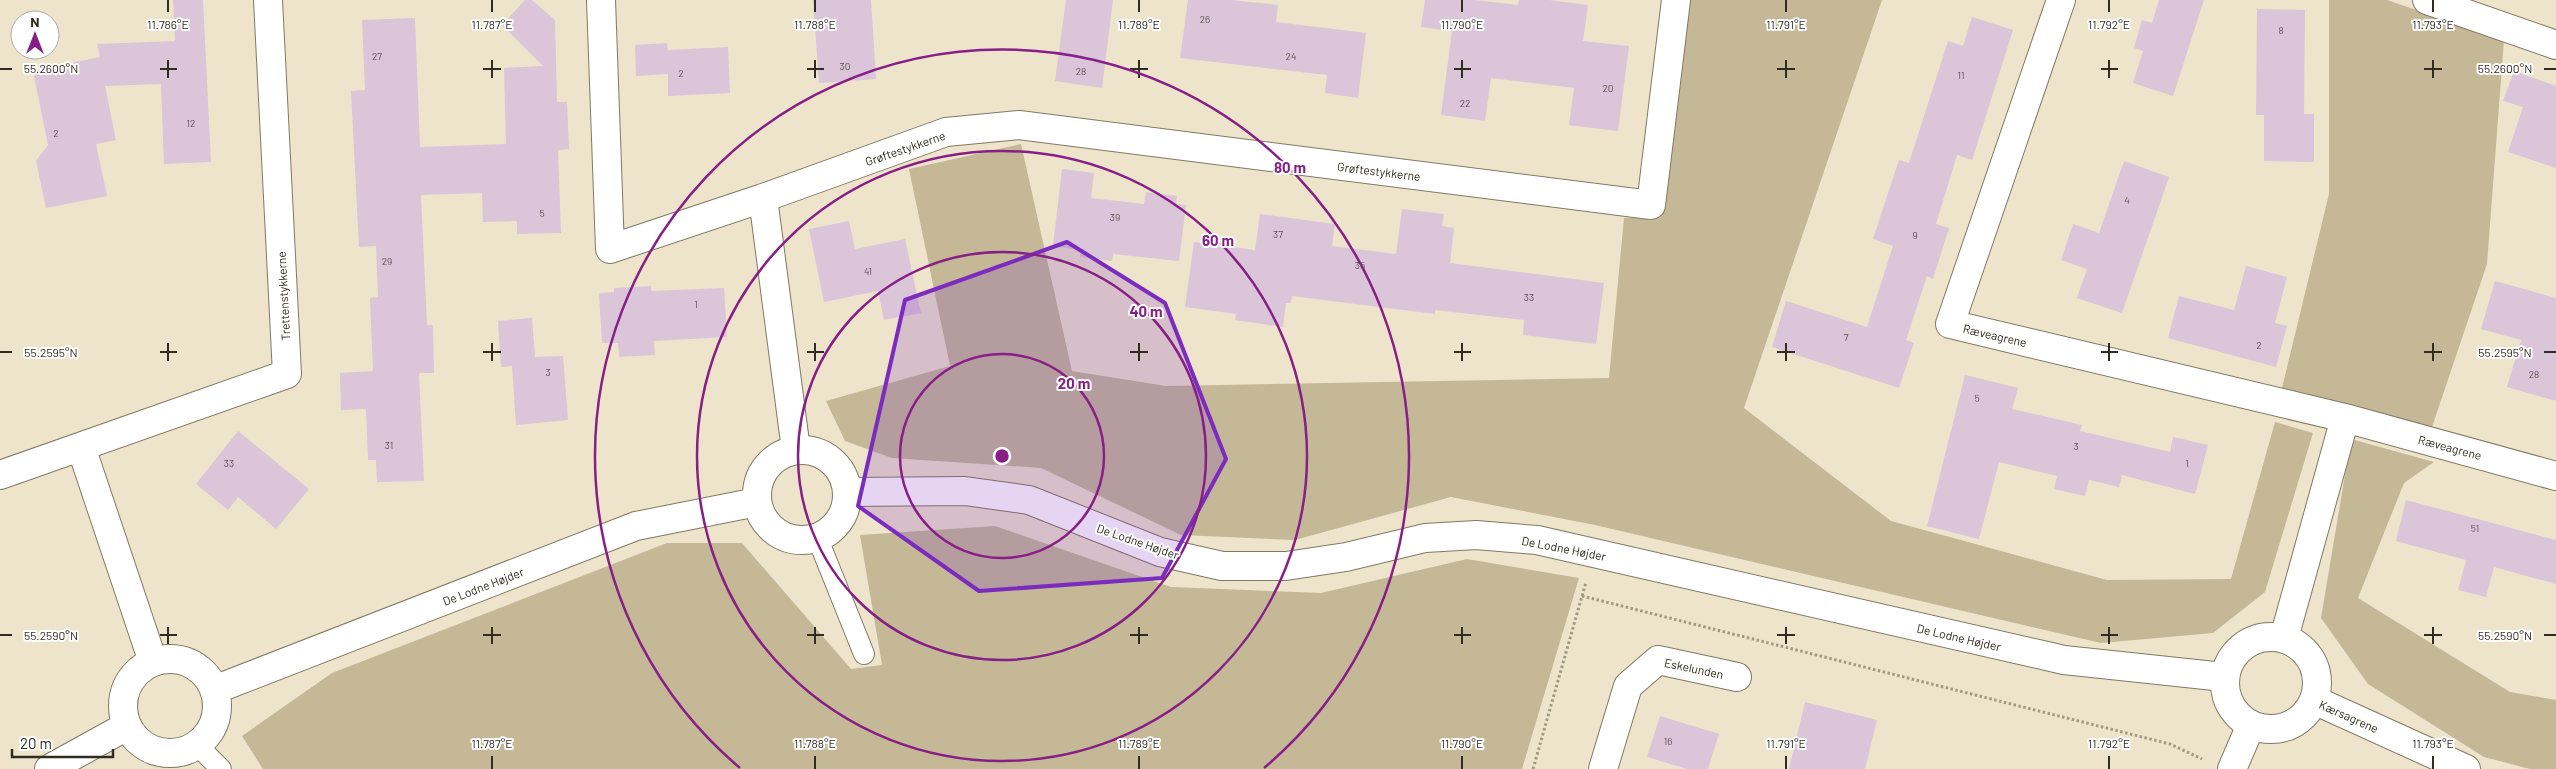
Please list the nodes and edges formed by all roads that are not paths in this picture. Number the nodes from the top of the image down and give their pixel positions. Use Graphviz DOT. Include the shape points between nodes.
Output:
graph roads {
  1 [pos="268,0"];
  2 [pos="600,0"];
  3 [pos="1676,0"];
  4 [pos="2062,0"];
  5 [pos="2426,0"];
  6 [pos="2556,45"];
  7 [pos="763,198"];
  8 [pos="2345,418"];
  9 [pos="81,447"];
  10 [pos="796,450"];
  11 [pos="0,476"];
  12 [pos="2556,476"];
  13 [pos="847,492"];
  14 [pos="758,502"];
  15 [pos="817,537"];
  16 [pos="2284,638"];
  17 [pos="864,654"];
  18 [pos="152,662"];
  19 [pos="1737,677"];
  20 [pos="2224,677"];
  21 [pos="214,690"];
  22 [pos="2314,700"];
  23 [pos="127,726"];
  24 [pos="2251,726"];
  25 [pos="196,745"];
  26 [pos="49,769"];
  27 [pos="221,769"];
  28 [pos="1603,769"];
  29 [pos="2232,769"];
  30 [pos="2466,769"];
  1 -- 9 [label="street, Trettenstykkerne" via="287,374"];
  2 -- 7 [label="street, Grøftestykkerne" via="610,248"];
  3 -- 7 [label="street, Grøftestykkerne" via="1651,206 1019,125 946,132"];
  4 -- 8 [label="street, Ræveagrene" via="1950,324"];
  5 -- 6 [label="street"];
  7 -- 10 [label="street"];
  8 -- 12 [label="street, Ræveagrene"];
  8 -- 16 [label="street"];
  9 -- 11 [label="street, Trettenstykkerne"];
  9 -- 18 [label="street"];
  10 -- 13 [label="street" via="810,450 836,464 844,477"];
  10 -- 14 [label="street" via="782,454 770,463 760,481"];
  13 -- 15 [label="street" via="840,520 830,531"];
  13 -- 20 [label="street, De Lodne Højder" via="964,491 1028,500 1160,552 1222,566 1286,566 1346,557 1425,538 1476,535 1537,540 2064,660"];
  14 -- 15 [label="street" via="761,514 779,534 791,538"];
  14 -- 21 [label="street, De Lodne Højder" via="636,526"];
  15 -- 17 [label="lane"];
  16 -- 20 [label="street" via="2268,636 2252,640 2229,662"];
  16 -- 22 [label="street" via="2309,656 2317,685"];
  18 -- 21 [label="street" via="175,660 196,667"];
  18 -- 23 [label="street" via="139,670 123,696 122,711"];
  19 -- 28 [label="street, Eskelunden" via="1658,660 1628,686"];
  20 -- 24 [label="street" via="2230,706"];
  21 -- 25 [label="street" via="215,721 208,734"];
  22 -- 24 [label="street" via="2306,713 2288,726 2266,730"];
  22 -- 30 [label="street, Kærsagrene"];
  23 -- 25 [label="street" via="136,740 165,754 182,752"];
  23 -- 26 [label="street"];
  24 -- 29 [label="street"];
  25 -- 27 [label="lane"];
}
